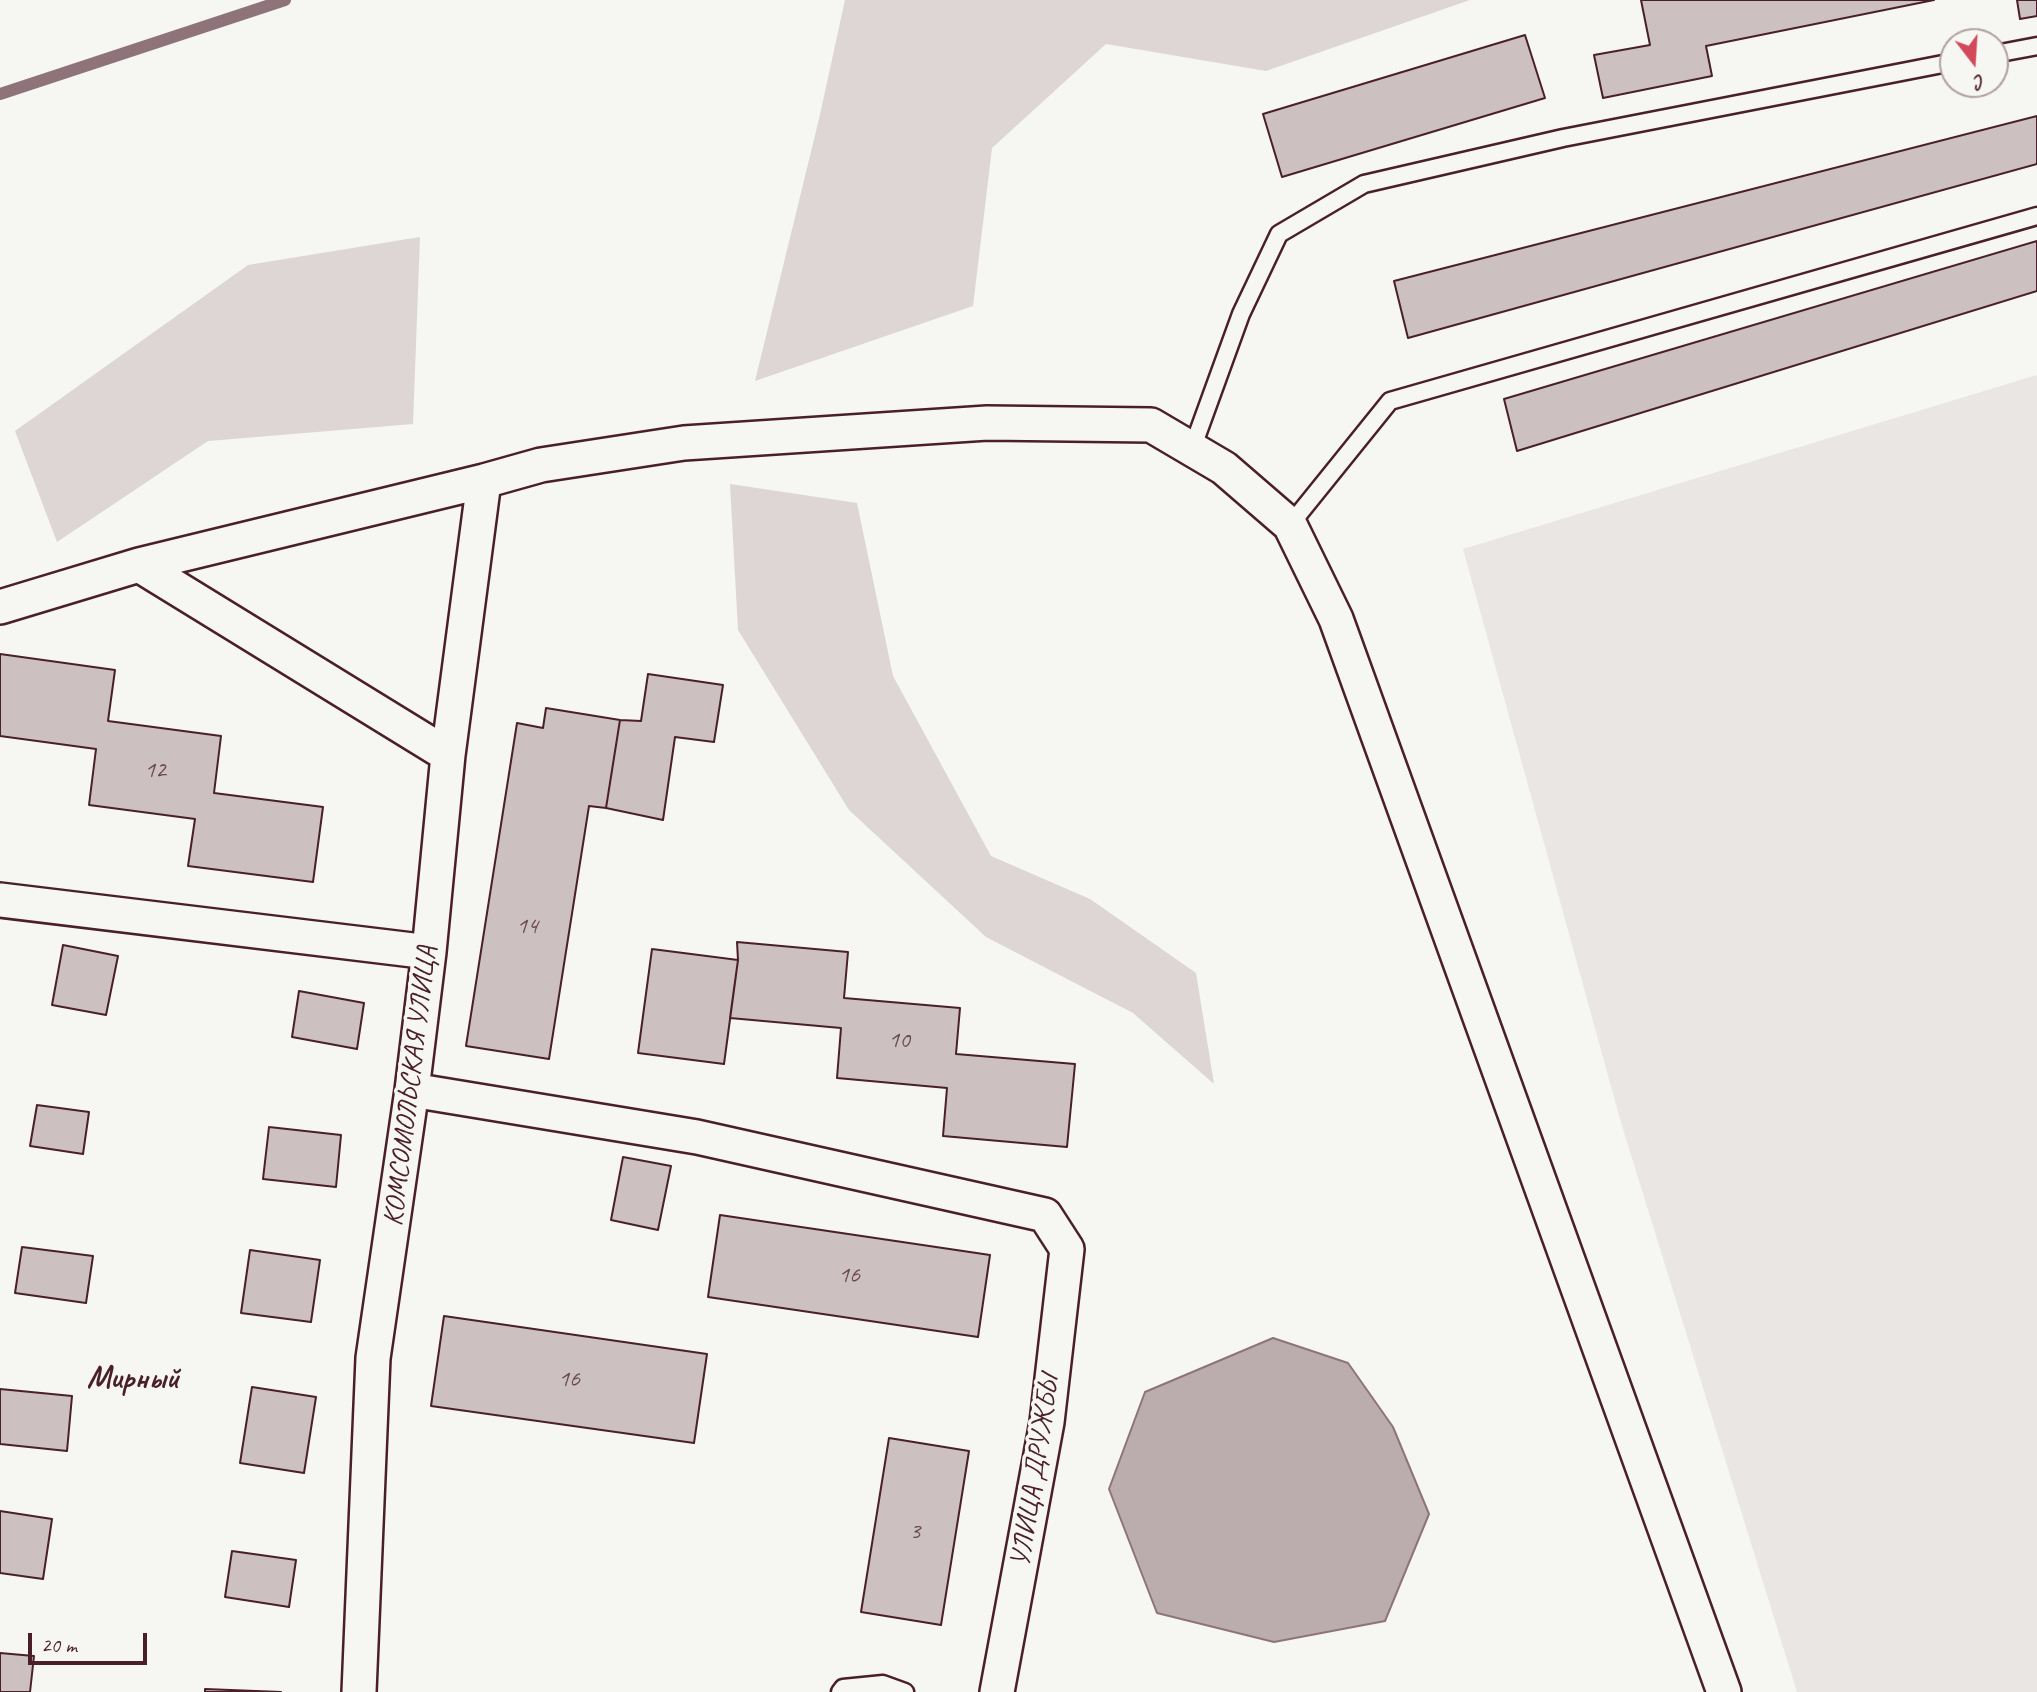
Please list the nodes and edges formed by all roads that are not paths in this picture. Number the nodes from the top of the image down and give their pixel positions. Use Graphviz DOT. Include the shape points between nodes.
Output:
graph roads {
  1 [pos="2037,46"];
  2 [pos="2009,51"];
  3 [pos="1939,65"];
  4 [pos="2037,216"];
  5 [pos="1192,449"];
  6 [pos="484,481"];
  7 [pos="1290,525"];
  8 [pos="139,565"];
  9 [pos="0,607"];
  10 [pos="448,755"];
  11 [pos="0,900"];
  12 [pos="429,952"];
  13 [pos="412,1090"];
  14 [pos="359,1692"];
  15 [pos="840,1692"];
  16 [pos="905,1692"];
  17 [pos="998,1692"];
  18 [pos="1724,1692"];
  1 -- 2 [label="lane"];
  3 -- 5 [label="lane" via="1563,138 1364,184 1279,234 1241,314"];
  4 -- 7 [label="lane" via="1390,401"];
  5 -- 6 [label="street" via="1151,425 987,423 684,443 541,465"];
  5 -- 7 [label="street" via="1224,468"];
  6 -- 8 [label="street"];
  6 -- 10 [label="street, КОМСОМОЛЬСКАЯ УЛИЦА"];
  7 -- 18 [label="street" via="1336,619"];
  8 -- 9 [label="street"];
  8 -- 10 [label="street"];
  10 -- 12 [label="street, КОМСОМОЛЬСКАЯ УЛИЦА"];
  11 -- 12 [label="street"];
  12 -- 13 [label="street, КОМСОМОЛЬСКАЯ УЛИЦА"];
  13 -- 14 [label="street, КОМСОМОЛЬСКАЯ УЛИЦА" via="373,1358"];
  13 -- 17 [label="street, УЛИЦА ДРУЖБЫ" via="697,1137 1045,1215 1067,1249 1047,1422"];
  15 -- 16 [label="lane" via="883,1684"];
}
